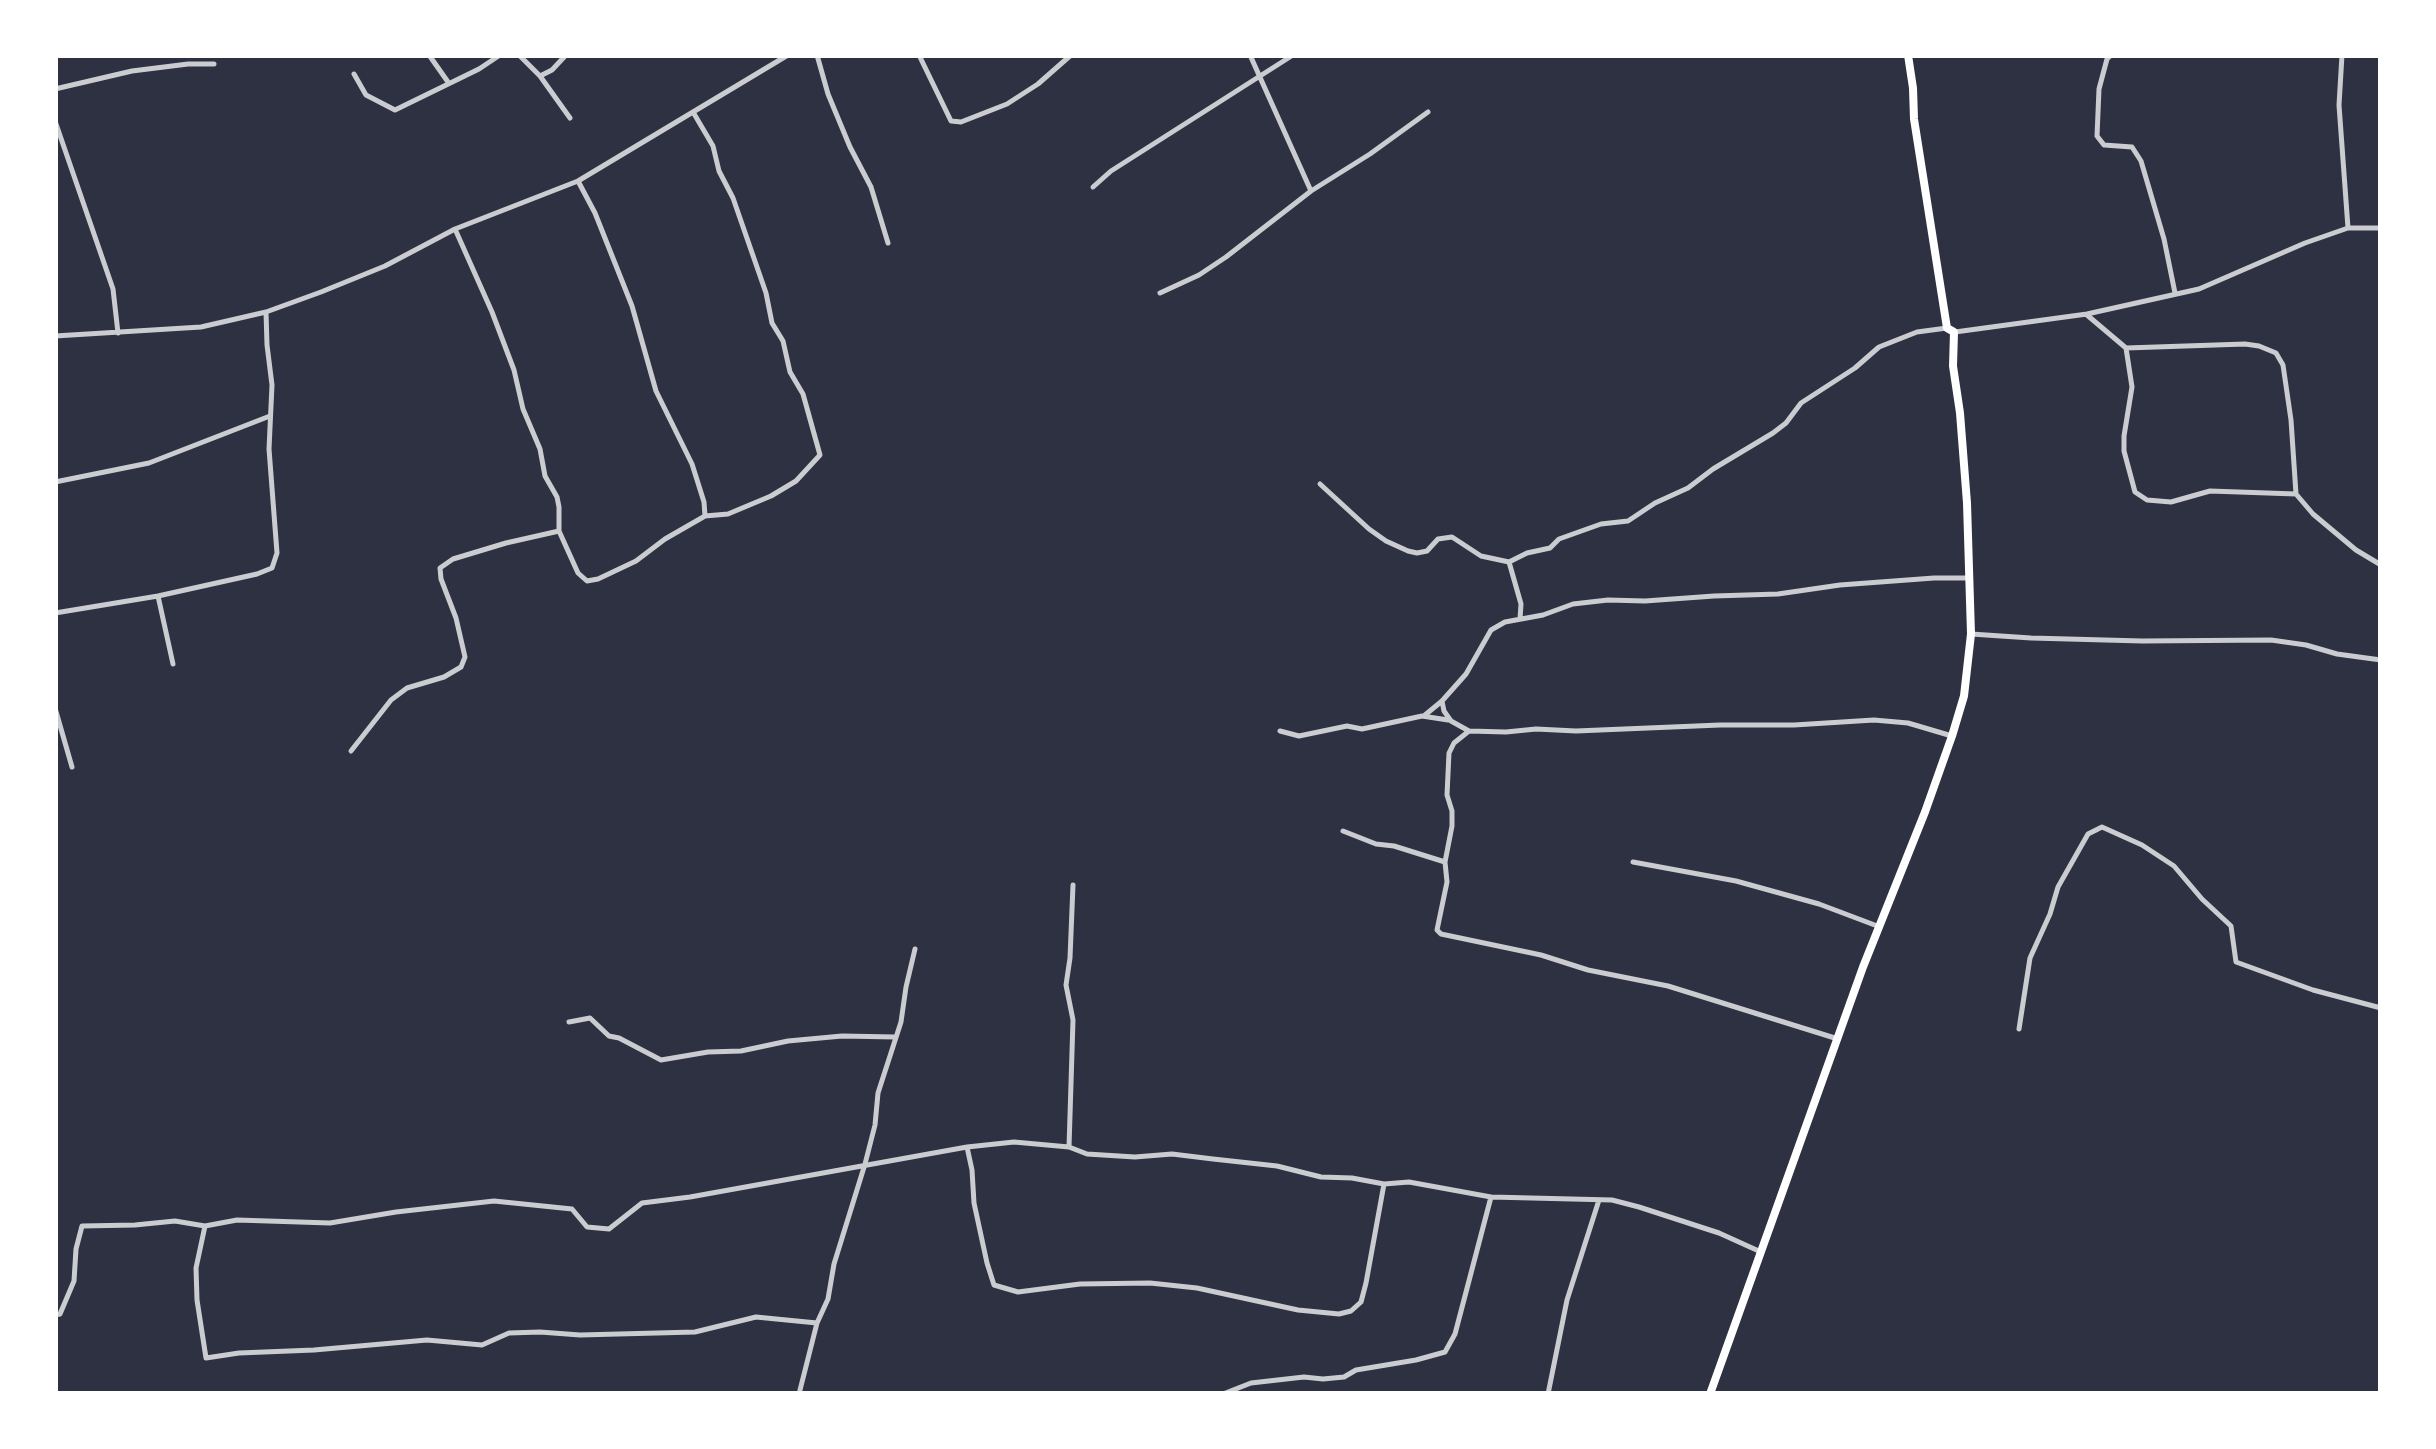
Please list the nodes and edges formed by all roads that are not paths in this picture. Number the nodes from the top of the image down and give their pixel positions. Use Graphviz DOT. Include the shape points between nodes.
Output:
graph roads {
  1 [pos="429,55"];
  2 [pos="500,55"];
  3 [pos="520,55"];
  4 [pos="566,55"];
  5 [pos="788,55"];
  6 [pos="817,55"];
  7 [pos="919,55"];
  8 [pos="1071,55"];
  9 [pos="1250,55"];
  10 [pos="1293,55"];
  11 [pos="1908,55"];
  12 [pos="2111,55"];
  13 [pos="2342,55"];
  14 [pos="214,64"];
  15 [pos="354,74"];
  16 [pos="1259,75"];
  17 [pos="540,76"];
  18 [pos="448,82"];
  19 [pos="55,89"];
  20 [pos="693,112"];
  21 [pos="1428,112"];
  22 [pos="570,118"];
  23 [pos="55,121"];
  24 [pos="578,181"];
  25 [pos="1094,187"];
  26 [pos="1311,192"];
  27 [pos="2348,228"];
  28 [pos="2381,228"];
  29 [pos="455,229"];
  30 [pos="888,243"];
  31 [pos="1160,293"];
  32 [pos="2175,293"];
  33 [pos="266,312"];
  34 [pos="2086,314"];
  35 [pos="1951,330"];
  36 [pos="118,333"];
  37 [pos="55,336"];
  38 [pos="2126,348"];
  39 [pos="270,416"];
  40 [pos="55,482"];
  41 [pos="1320,484"];
  42 [pos="2296,494"];
  43 [pos="705,516"];
  44 [pos="559,531"];
  45 [pos="1509,562"];
  46 [pos="2381,566"];
  47 [pos="1969,578"];
  48 [pos="158,596"];
  49 [pos="55,614"];
  50 [pos="1520,619"];
  51 [pos="1971,634"];
  52 [pos="2381,660"];
  53 [pos="173,664"];
  54 [pos="1442,700"];
  55 [pos="55,708"];
  56 [pos="1422,716"];
  57 [pos="1451,721"];
  58 [pos="1280,731"];
  59 [pos="1469,731"];
  60 [pos="1952,736"];
  61 [pos="351,752"];
  62 [pos="72,768"];
  63 [pos="1343,831"];
  64 [pos="1445,862"];
  65 [pos="1633,862"];
  66 [pos="1073,885"];
  67 [pos="1880,927"];
  68 [pos="914,949"];
  69 [pos="2381,1008"];
  70 [pos="569,1022"];
  71 [pos="2019,1028"];
  72 [pos="896,1037"];
  73 [pos="1839,1040"];
  74 [pos="967,1147"];
  75 [pos="1069,1147"];
  76 [pos="866,1164"];
  77 [pos="1384,1184"];
  78 [pos="1490,1197"];
  79 [pos="1599,1200"];
  80 [pos="204,1226"];
  81 [pos="1760,1252"];
  82 [pos="55,1315"];
  83 [pos="817,1323"];
  84 [pos="800,1394"];
  85 [pos="1223,1394"];
  86 [pos="1548,1394"];
  87 [pos="1710,1394"];
  1 -- 18 [label="street"];
  2 -- 18 [label="street"];
  3 -- 17 [label="street"];
  4 -- 17 [label="street"];
  5 -- 20 [label="street"];
  6 -- 30 [label="street"];
  7 -- 8 [label="street" via="951,120 961,122 1006,104"];
  9 -- 16 [label="street"];
  10 -- 16 [label="street"];
  11 -- 35 [label="main road"];
  12 -- 32 [label="street" via="2099,89 2097,136 2104,145 2132,146 2141,160"];
  13 -- 27 [label="street"];
  14 -- 19 [label="street" via="132,71"];
  15 -- 18 [label="street" via="366,95 395,110"];
  16 -- 25 [label="street"];
  16 -- 26 [label="street"];
  17 -- 22 [label="street"];
  20 -- 24 [label="street"];
  20 -- 43 [label="street" via="733,198 820,455 771,496"];
  21 -- 26 [label="street"];
  23 -- 36 [label="street" via="112,289"];
  24 -- 29 [label="street"];
  24 -- 43 [label="street" via="632,306 656,390 692,464"];
  26 -- 31 [label="street" via="1198,276"];
  27 -- 28 [label="street"];
  27 -- 32 [label="street"];
  29 -- 33 [label="street" via="385,266"];
  29 -- 44 [label="street" via="514,370 556,496"];
  32 -- 34 [label="street"];
  33 -- 36 [label="street" via="201,327"];
  33 -- 39 [label="street"];
  34 -- 35 [label="street"];
  34 -- 38 [label="street"];
  35 -- 45 [label="street" via="1917,332 1879,347 1801,402 1773,433 1628,521 1602,524"];
  35 -- 47 [label="main road"];
  36 -- 37 [label="street"];
  38 -- 42 [label="street" via="2246,344 2276,353 2291,420"];
  38 -- 42 [label="street" via="2132,387 2124,451 2136,492 2171,502 2210,491"];
  39 -- 40 [label="street" via="150,463"];
  39 -- 48 [label="street" via="277,553 272,568"];
  41 -- 45 [label="street" via="1369,529 1408,551 1426,551 1452,537 1481,556"];
  42 -- 46 [label="street"];
  43 -- 44 [label="street" via="636,561 587,582"];
  44 -- 61 [label="street" via="440,568 465,657 461,667 391,700"];
  45 -- 50 [label="street"];
  47 -- 50 [label="street" via="1608,600"];
  47 -- 51 [label="main road"];
  48 -- 49 [label="street"];
  48 -- 53 [label="street"];
  50 -- 54 [label="street" via="1492,630"];
  51 -- 52 [label="street" via="2288,641"];
  51 -- 60 [label="main road"];
  54 -- 56 [label="street"];
  54 -- 57 [label="street"];
  55 -- 62 [label="street"];
  56 -- 57 [label="street"];
  56 -- 58 [label="street" via="1300,736"];
  57 -- 59 [label="street"];
  59 -- 60 [label="street" via="1874,720"];
  59 -- 64 [label="street" via="1449,753 1452,826"];
  60 -- 67 [label="main road"];
  63 -- 64 [label="street"];
  64 -- 73 [label="street" via="1441,934 1668,986"];
  65 -- 67 [label="street" via="1736,881"];
  66 -- 75 [label="street" via="1066,986 1072,1020"];
  67 -- 73 [label="main road"];
  68 -- 72 [label="street"];
  69 -- 71 [label="street" via="2236,962 2230,926 2174,866 2102,827 2088,834 2058,886 2030,958"];
  70 -- 72 [label="street" via="590,1018 609,1036 661,1060 824,1038"];
  72 -- 76 [label="street"];
  73 -- 81 [label="main road"];
  74 -- 75 [label="street"];
  74 -- 76 [label="street"];
  74 -- 77 [label="street" via="994,1285 1018,1292 1150,1283 1298,1310 1351,1311 1366,1283"];
  75 -- 77 [label="street" via="1087,1154 1172,1154 1276,1166"];
  76 -- 80 [label="street" via="642,1203 609,1228 587,1227 572,1208 494,1202 330,1223 237,1220"];
  76 -- 83 [label="street"];
  77 -- 78 [label="street"];
  78 -- 79 [label="street"];
  78 -- 85 [label="street" via="1445,1352 1344,1377 1251,1383"];
  79 -- 81 [label="street" via="1639,1206"];
  79 -- 86 [label="street" via="1567,1300"];
  80 -- 82 [label="street" via="82,1226 74,1281"];
  80 -- 83 [label="street" via="196,1268 206,1358 426,1340 482,1345 508,1333 695,1332 756,1317"];
  81 -- 87 [label="main road"];
  83 -- 84 [label="street"];
}
